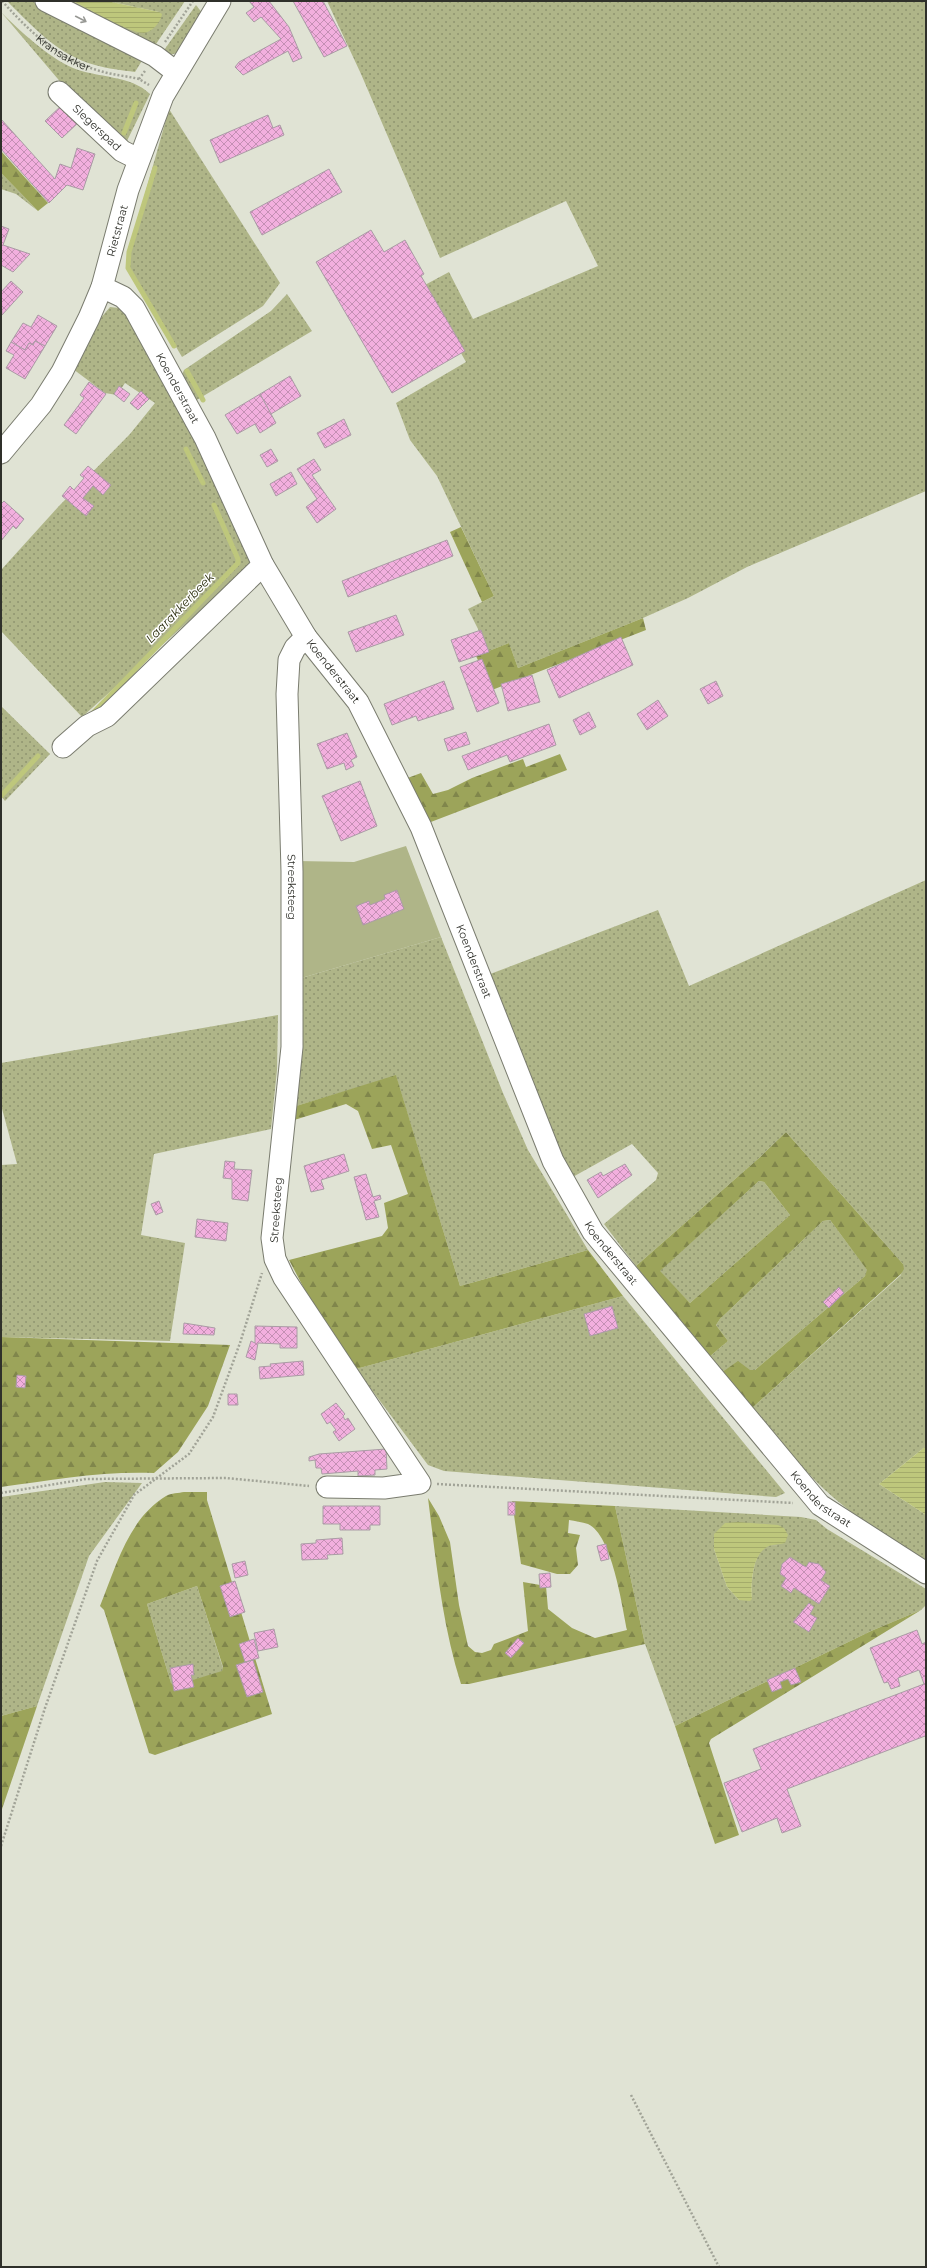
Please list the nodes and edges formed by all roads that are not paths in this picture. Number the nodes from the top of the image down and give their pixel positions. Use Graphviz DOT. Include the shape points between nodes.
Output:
graph roads {
  1 [pos="46,1"];
  2 [pos="214,3"];
  3 [pos="176,72"];
  4 [pos="59,92"];
  5 [pos="138,159"];
  6 [pos="102,287"];
  7 [pos="1,453"];
  8 [pos="263,565"];
  9 [pos="306,637"];
  10 [pos="63,747"];
  11 [pos="327,1487"];
  12 [pos="926,1573"];
  1 -- 3 [label="street, one-way" via="155,56"];
  2 -- 3 [label="street, Rietstraat"];
  3 -- 5 [label="street, Rietstraat" via="163,96"];
  4 -- 5 [label="street, Slegerspad" via="122,151"];
  5 -- 6 [label="street, Rietstraat"];
  6 -- 7 [label="street, Rietstraat" via="90,318 62,372 41,405"];
  6 -- 8 [label="street, Koenderstraat" via="123,297 134,308 152,338 205,438"];
  8 -- 9 [label="street, Koenderstraat"];
  8 -- 10 [label="street" via="107,716 87,726"];
  9 -- 11 [label="street, Streeksteeg" via="295,648 290,660 287,694 292,871 292,1047 272,1238 276,1259 284,1278 420,1483 384,1488"];
  9 -- 12 [label="street, Koenderstraat" via="358,702 421,827 553,1162 592,1232 820,1505"];
}
